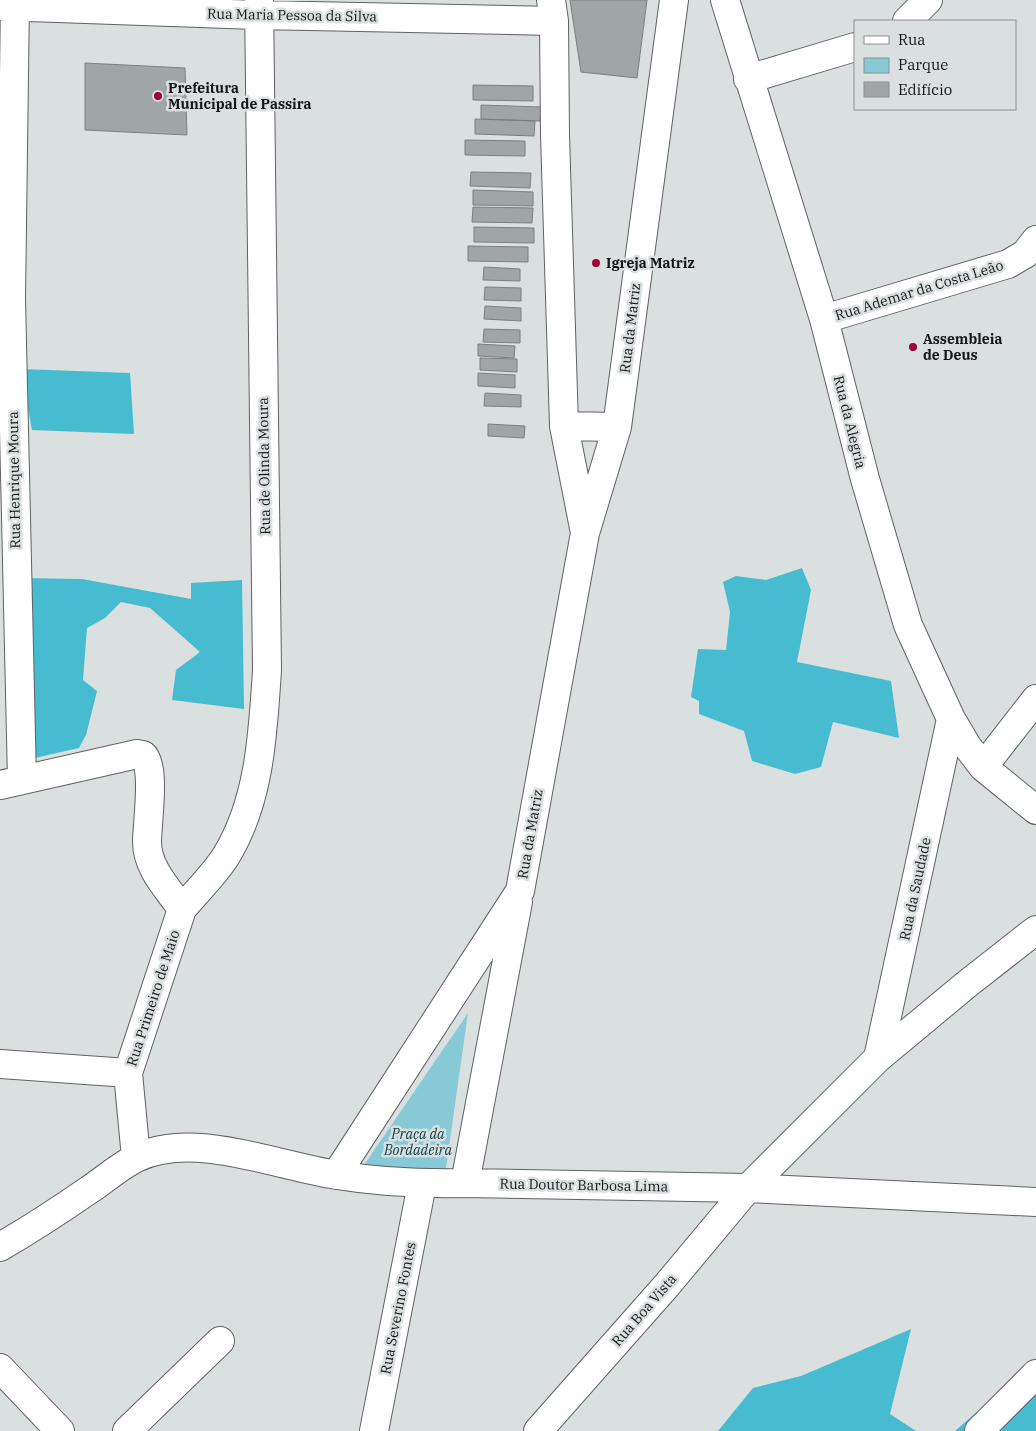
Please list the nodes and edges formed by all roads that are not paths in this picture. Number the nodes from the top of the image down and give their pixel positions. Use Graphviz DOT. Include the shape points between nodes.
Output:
graph roads {
  1 [pos="674,0"];
  2 [pos="725,0"];
  3 [pos="928,0"];
  4 [pos="10,4"];
  5 [pos="259,7"];
  6 [pos="553,10"];
  7 [pos="908,20"];
  8 [pos="854,47"];
  9 [pos="748,78"];
  10 [pos="1036,240"];
  11 [pos="824,319"];
  12 [pos="564,426"];
  13 [pos="617,427"];
  14 [pos="585,534"];
  15 [pos="1036,698"];
  16 [pos="951,719"];
  17 [pos="983,767"];
  18 [pos="11,783"];
  19 [pos="1036,810"];
  20 [pos="520,891"];
  21 [pos="182,909"];
  22 [pos="1036,930"];
  23 [pos="878,1058"];
  24 [pos="0,1064"];
  25 [pos="128,1073"];
  26 [pos="136,1158"];
  27 [pos="336,1175"];
  28 [pos="465,1183"];
  29 [pos="422,1184"];
  30 [pos="748,1188"];
  31 [pos="1036,1202"];
  32 [pos="0,1247"];
  33 [pos="220,1341"];
  34 [pos="0,1368"];
  35 [pos="1036,1374"];
  36 [pos="60,1431"];
  37 [pos="127,1431"];
  38 [pos="374,1431"];
  39 [pos="538,1431"];
  40 [pos="979,1431"];
  1 -- 13 [label="street, Rua da Matriz"];
  2 -- 9 [label="street, Rua da Alegria"];
  3 -- 7 [label="street"];
  4 -- 5 [label="street, Rua Maria Pessoa da Silva"];
  4 -- 18 [label="street, Rua Henrique Moura"];
  5 -- 6 [label="street, Rua Maria Pessoa da Silva"];
  5 -- 21 [label="street, Rua de Olinda Moura" via="267,670 264,721 256,781 243,819 227,855"];
  6 -- 12 [label="street, Rua da Matriz"];
  8 -- 9 [label="street"];
  9 -- 11 [label="street, Rua da Alegria"];
  10 -- 11 [label="street, Rua Ademar da Costa Leão" via="1025,254 1008,264"];
  11 -- 16 [label="street, Rua da Alegria" via="864,479 908,625"];
  12 -- 13 [label="street"];
  12 -- 14 [label="street, Rua da Matriz"];
  13 -- 14 [label="street, Rua da Matriz"];
  14 -- 20 [label="street, Rua da Matriz"];
  15 -- 17 [label="street"];
  16 -- 17 [label="street, Rua da Alegria"];
  16 -- 23 [label="street, Rua da Saudade"];
  17 -- 19 [label="street, Rua da Alegria"];
  18 -- 21 [label="street" via="137,754 146,756 147,844 151,862"];
  20 -- 27 [label="street, Rua da Matriz"];
  20 -- 28 [label="street"];
  21 -- 25 [label="street, Rua Primeiro de Maio"];
  22 -- 23 [label="street"];
  23 -- 30 [label="street"];
  24 -- 25 [label="street"];
  25 -- 26 [label="street, Rua Primeiro de Maio"];
  26 -- 27 [label="street, Rua Doutor Barbosa Lima" via="188,1147"];
  26 -- 32 [label="street" via="42,1223"];
  27 -- 29 [label="street, Rua Doutor Barbosa Lima"];
  28 -- 29 [label="street, Rua Doutor Barbosa Lima"];
  28 -- 30 [label="street, Rua Doutor Barbosa Lima"];
  29 -- 38 [label="street, Rua Severino Fontes"];
  30 -- 31 [label="street, Rua Doutor Barbosa Lima"];
  30 -- 39 [label="street, Rua Boa Vista"];
  33 -- 37 [label="street"];
  34 -- 36 [label="street"];
  35 -- 40 [label="street"];
}
